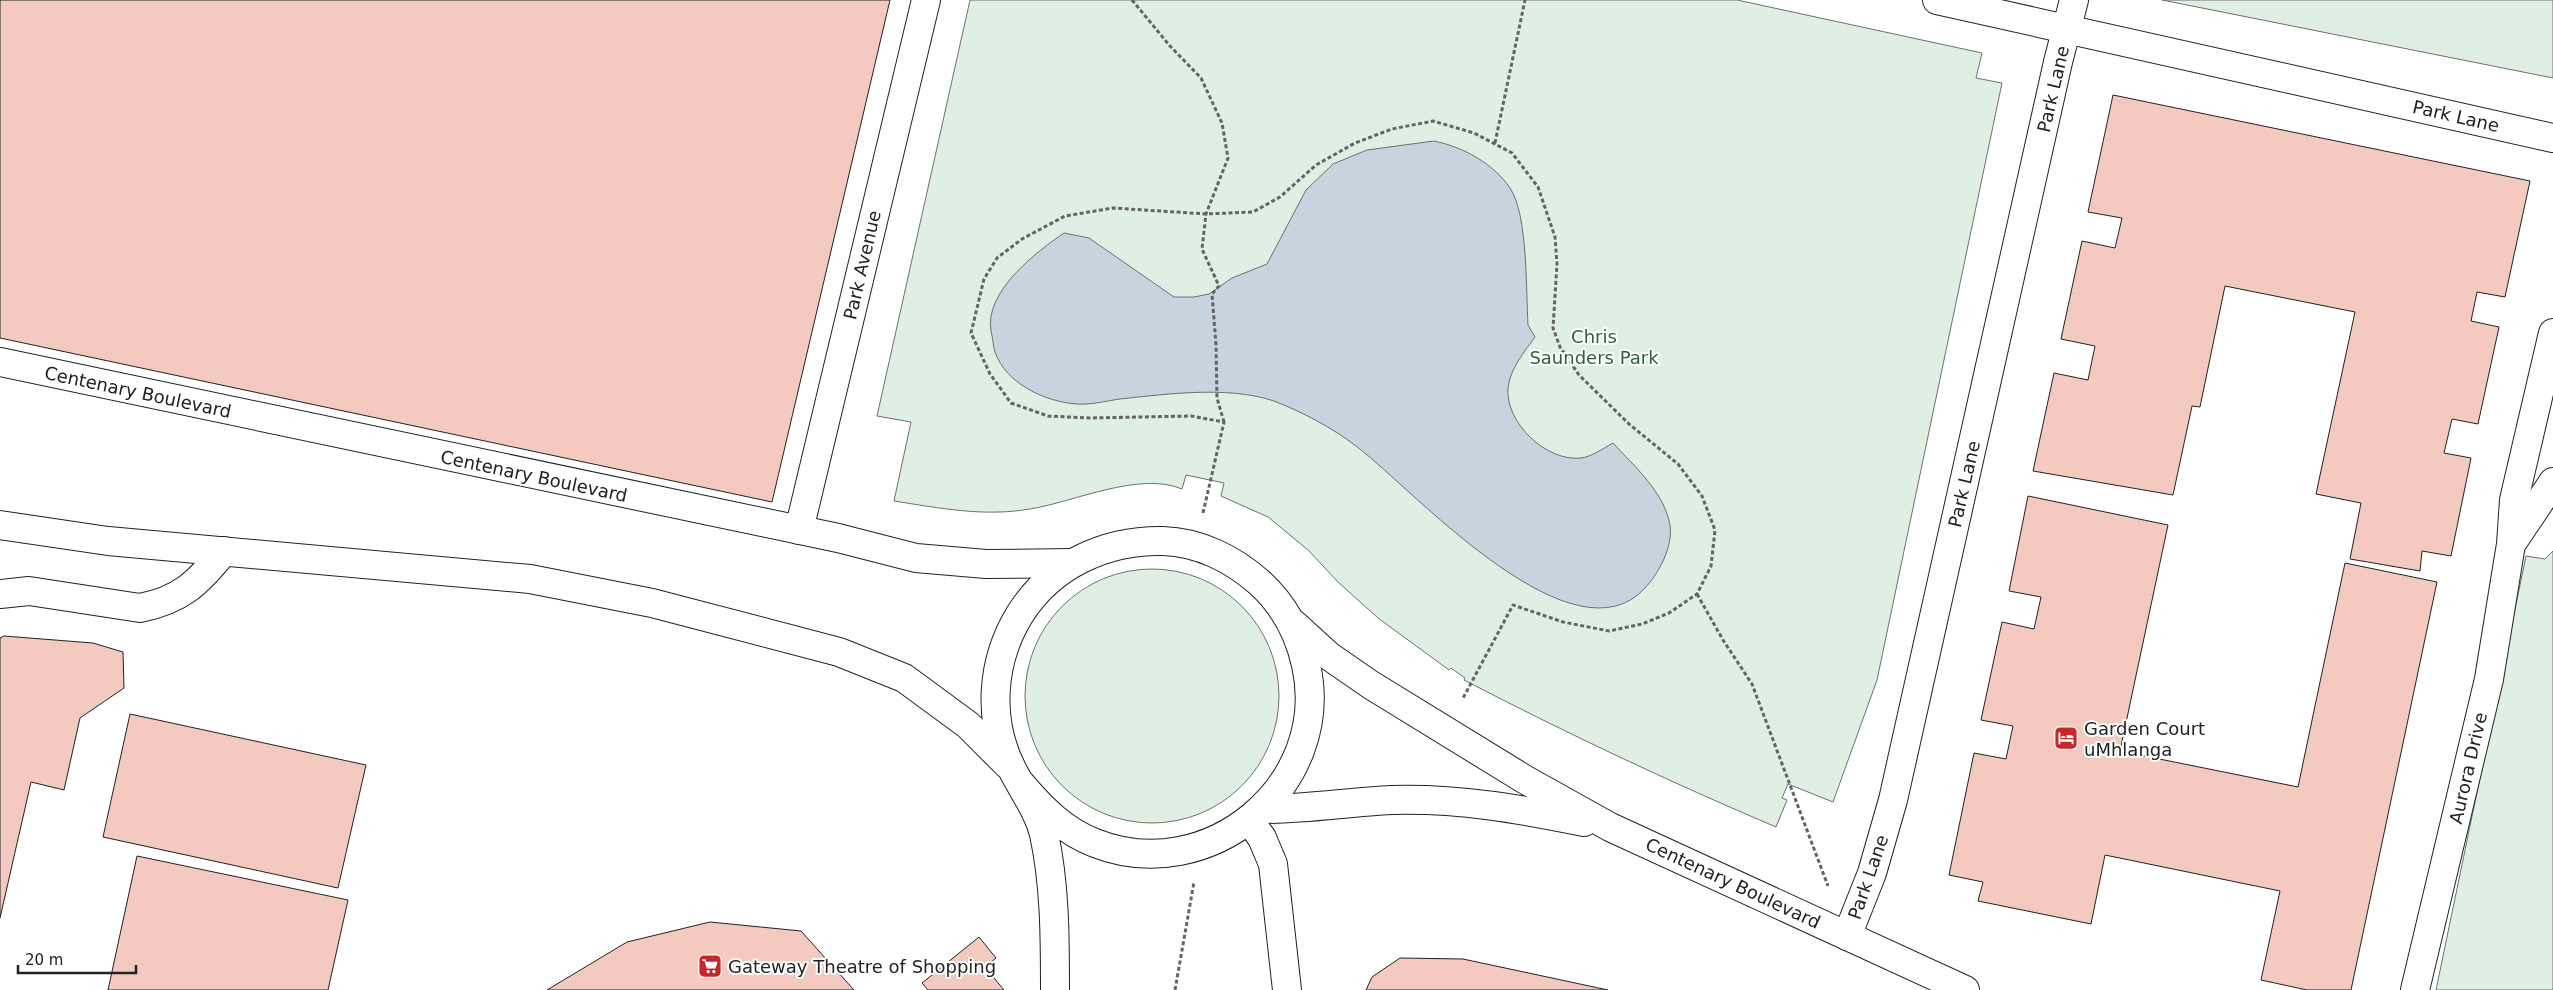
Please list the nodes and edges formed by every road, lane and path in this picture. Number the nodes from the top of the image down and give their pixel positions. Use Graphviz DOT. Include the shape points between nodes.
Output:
graph roads {
  1 [pos="926,0"];
  2 [pos="1132,0"];
  3 [pos="1525,0"];
  4 [pos="1937,0"];
  5 [pos="2074,0"];
  6 [pos="2066,28"];
  7 [pos="2553,138"];
  8 [pos="1495,143"];
  9 [pos="1206,214"];
  10 [pos="2553,333"];
  11 [pos="0,362"];
  12 [pos="1224,422"];
  13 [pos="2553,482"];
  14 [pos="0,525"];
  15 [pos="799,530"];
  16 [pos="2511,544"];
  17 [pos="1195,547"];
  18 [pos="224,551"];
  19 [pos="1072,563"];
  20 [pos="0,594"];
  21 [pos="1697,594"];
  22 [pos="1292,623"];
  23 [pos="1445,732"];
  24 [pos="1016,776"];
  25 [pos="1256,815"];
  26 [pos="1610,827"];
  27 [pos="1188,878"];
  28 [pos="1847,936"];
  29 [pos="1055,990"];
  30 [pos="1175,990"];
  31 [pos="1288,990"];
  32 [pos="1965,990"];
  33 [pos="2415,990"];
  1 -- 15 [label="street, Park Avenue"];
  2 -- 9 [label="path" via="1201,78 1222,123 1228,158"];
  3 -- 8 [label="path"];
  4 -- 6 [label="street, Park Lane"];
  5 -- 6 [label="street, Park Lane"];
  6 -- 7 [label="street, Park Lane"];
  6 -- 28 [label="street, Park Lane" via="1893,800 1872,873"];
  8 -- 9 [label="path" via="1433,121 1392,129 1355,143 1316,165 1280,197 1253,212"];
  8 -- 21 [label="path" via="1512,153 1538,187 1555,237 1557,273 1553,328 1560,347 1579,375 1629,424 1678,464 1702,496 1715,530 1710,566"];
  9 -- 12 [label="path" via="1202,250 1219,286 1212,294 1217,398"];
  9 -- 12 [label="path" via="1114,208 1065,216 1022,239 997,258 984,279 971,333 990,374 1011,403 1048,416 1191,416"];
  10 -- 16 [label="street, Aurora Drive" via="2514,500"];
  11 -- 15 [label="street, Centenary Boulevard"];
  12 -- 17 [label="path"];
  13 -- 16 [label="street, Aurora Drive"];
  14 -- 18 [label="street" via="108,541"];
  15 -- 19 [label="street, Centenary Boulevard" via="916,558 986,564"];
  16 -- 33 [label="street, Aurora Drive" via="2489,678"];
  17 -- 19 [label="street" via="1177,542 1141,541 1105,548"];
  17 -- 22 [label="street" via="1212,551 1244,569 1271,593"];
  18 -- 20 [label="street" via="184,593 140,608 29,591"];
  18 -- 24 [label="street" via="530,579 652,603 839,652 904,678 968,725"];
  19 -- 24 [label="street" via="1048,580 1028,602 1012,627 1001,654 996,712 1001,741"];
  21 -- 23 [label="path" via="1669,613 1642,624 1609,631 1563,622 1513,605"];
  21 -- 28 [label="path" via="1752,684"];
  22 -- 23 [label="street, Centenary Boulevard" via="1329,656"];
  22 -- 25 [label="street" via="1303,649 1309,677 1310,706 1306,734 1296,762 1282,786"];
  23 -- 26 [label="street, Centenary Boulevard"];
  24 -- 25 [label="street" via="1042,809 1067,829 1096,844 1127,852 1160,854 1192,849 1222,838"];
  24 -- 29 [label="street" via="1035,810 1049,863"];
  25 -- 26 [label="street, Centenary Boulevard" via="1392,800 1447,801 1497,804"];
  25 -- 31 [label="street" via="1272,864"];
  26 -- 28 [label="street, Centenary Boulevard"];
  27 -- 30 [label="path" via="1195,877"];
  28 -- 32 [label="street, Centenary Boulevard"];
}
